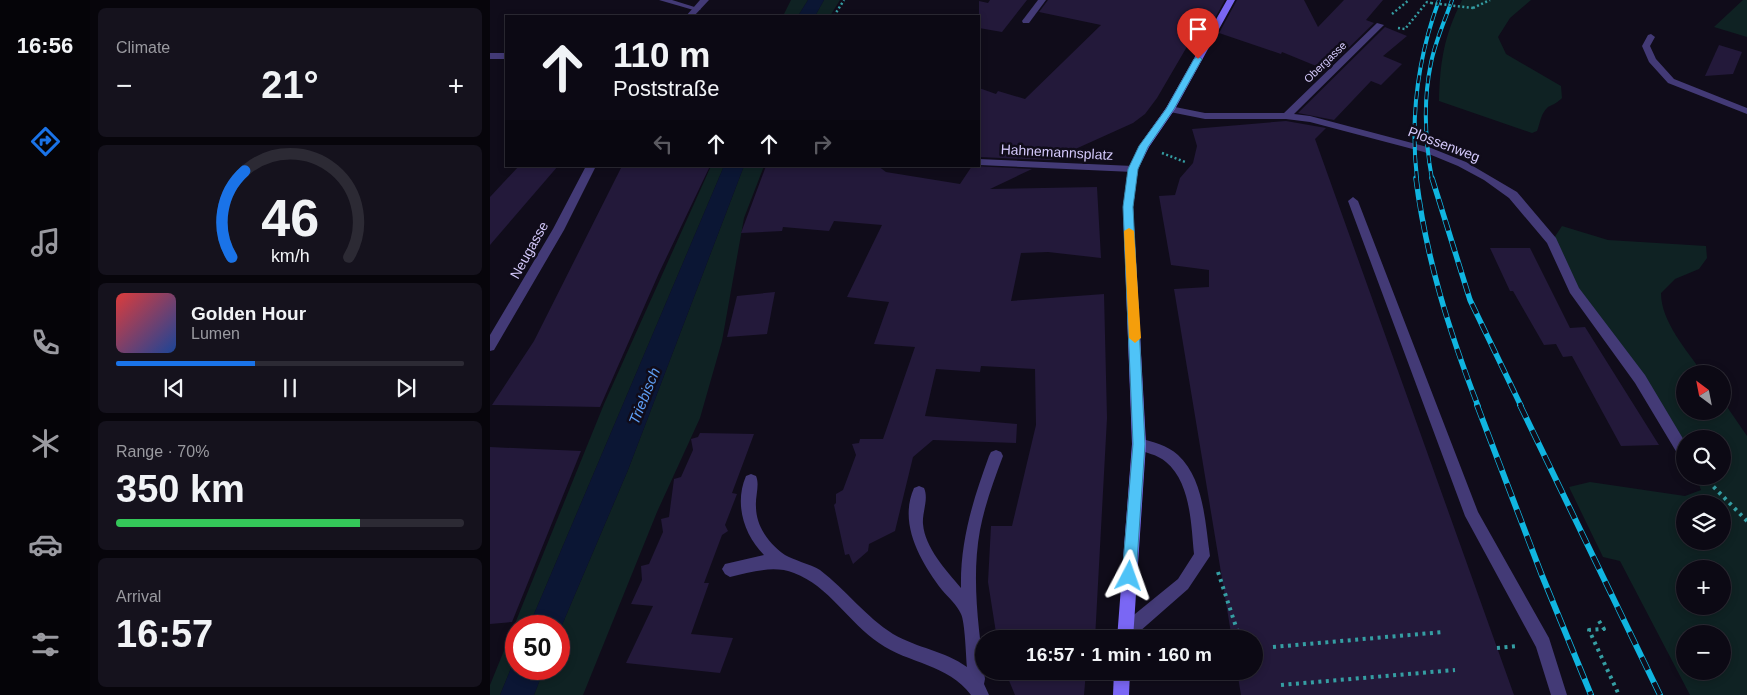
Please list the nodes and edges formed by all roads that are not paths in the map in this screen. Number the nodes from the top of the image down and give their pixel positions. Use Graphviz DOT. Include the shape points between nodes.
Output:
graph roads {
  1 [pos="663,0"];
  2 [pos="705,0"];
  3 [pos="1042,0"];
  4 [pos="1231,0"];
  5 [pos="697,9"];
  6 [pos="691,15"];
  7 [pos="1026,21"];
  8 [pos="1380,25"];
  9 [pos="1651,37"];
  10 [pos="490,56"];
  11 [pos="505,56"];
  12 [pos="1170,109"];
  13 [pos="1747,112"];
  14 [pos="1286,116"];
  15 [pos="980,162"];
  16 [pos="590,167"];
  17 [pos="1133,169"];
  18 [pos="1353,201"];
  19 [pos="490,346"];
  20 [pos="1676,439"];
  21 [pos="1139,444"];
  22 [pos="996,456"];
  23 [pos="751,481"];
  24 [pos="920,493"];
  25 [pos="782,562"];
  26 [pos="730,569"];
  27 [pos="971,613"];
  28 [pos="1125,630"];
  29 [pos="1132,630"];
  30 [pos="1122,680"];
  31 [pos="978,690"];
  32 [pos="1121,695"];
  33 [pos="1559,695"];
  1 -- 5 [label="street"];
  2 -- 5 [label="street"];
  3 -- 7 [label="street"];
  4 -- 12 [label="main road"];
  5 -- 6 [label="street"];
  8 -- 14 [label="street, Obergasse"];
  9 -- 13 [label="street" via="1646,46 1652,60 1671,81"];
  10 -- 11 [label="street"];
  12 -- 14 [label="street, Plossenweg" via="1205,116"];
  12 -- 17 [label="main road" via="1144,146"];
  14 -- 20 [label="street, Plossenweg" via="1310,119 1427,150 1462,164 1513,195 1552,241 1574,290 1640,379"];
  15 -- 17 [label="street, Hahnemannsplatz"];
  16 -- 19 [label="street, Neugasse" via="558,230"];
  17 -- 21 [label="main road" via="1128,207"];
  18 -- 33 [label="street" via="1472,516 1543,644"];
  21 -- 28 [label="main road"];
  21 -- 29 [label="street" via="1154,446 1180,465 1194,498 1202,556 1183,584"];
  22 -- 27 [label="street" via="981,496 971,540"];
  23 -- 25 [label="street" via="748,518 761,544"];
  24 -- 27 [label="street" via="916,524 922,543"];
  25 -- 26 [label="street"];
  25 -- 31 [label="street" via="801,568 827,585 868,625 898,646 950,664"];
  27 -- 31 [label="street"];
  30 -- 32 [label="main road"];
}
